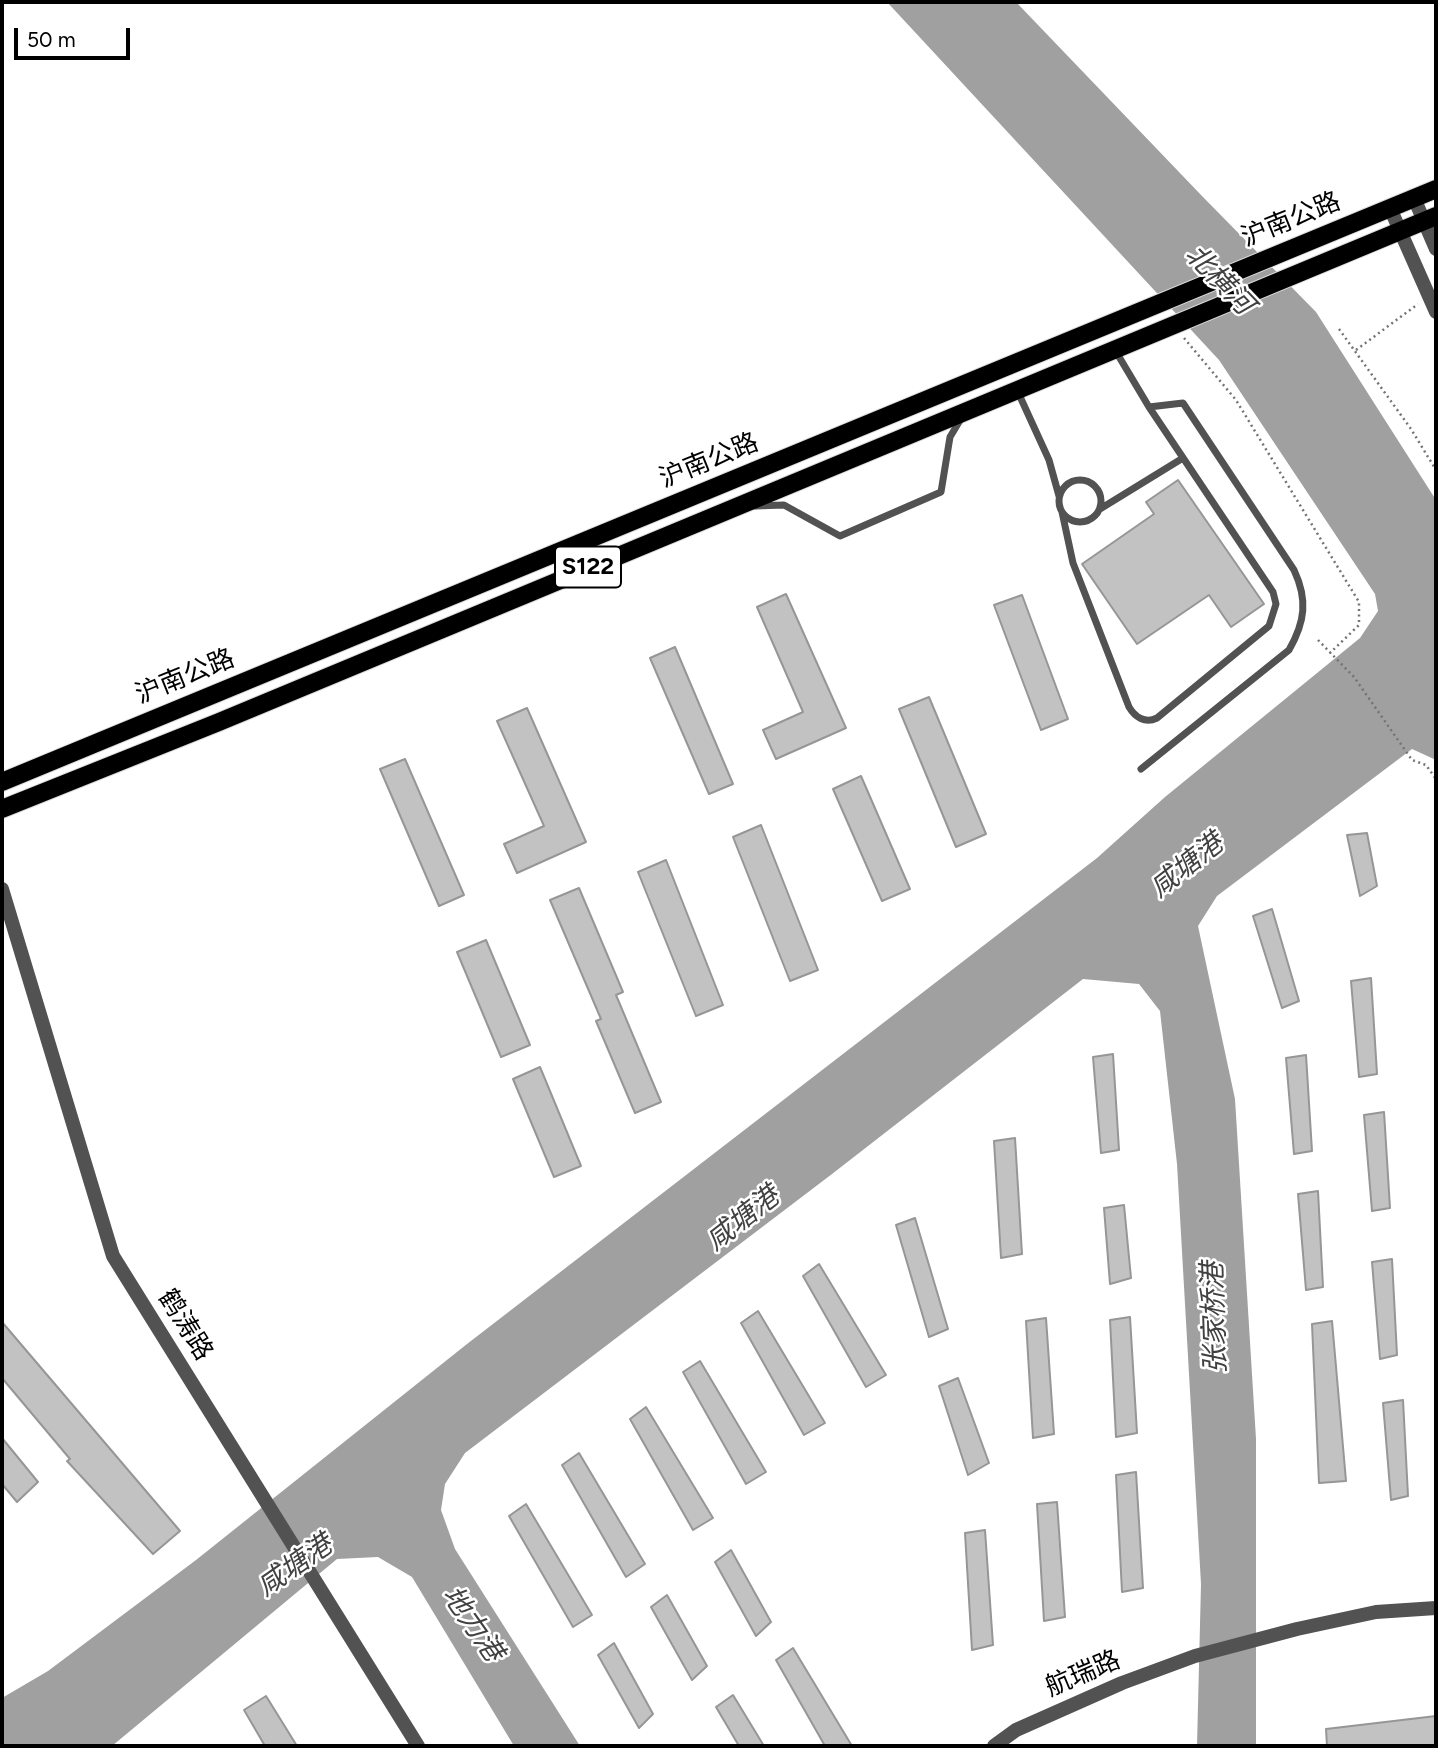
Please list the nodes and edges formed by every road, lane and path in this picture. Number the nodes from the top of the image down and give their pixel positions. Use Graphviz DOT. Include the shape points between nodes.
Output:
graph roads {
  1 [pos="1436,188"];
  2 [pos="1414,198"];
  3 [pos="1390,208"];
  4 [pos="1430,219"];
  5 [pos="1400,231"];
  6 [pos="1436,249"];
  7 [pos="1429,296"];
  8 [pos="1436,312"];
  9 [pos="1173,325"];
  10 [pos="1339,328"];
  11 [pos="1114,350"];
  12 [pos="1356,350"];
  13 [pos="1017,390"];
  14 [pos="1149,407"];
  15 [pos="966,411"];
  16 [pos="1183,458"];
  17 [pos="1436,470"];
  18 [pos="1059,497"];
  19 [pos="733,507"];
  20 [pos="1100,509"];
  21 [pos="1062,512"];
  22 [pos="1318,640"];
  23 [pos="1330,653"];
  24 [pos="1141,769"];
  25 [pos="1436,779"];
  26 [pos="2,782"];
  27 [pos="2,809"];
  28 [pos="2,888"];
  29 [pos="1436,1608"];
  30 [pos="418,1746"];
  31 [pos="994,1746"];
  1 -- 2 [label="main road, 沪南公路 / S122"];
  2 -- 3 [label="main road, 沪南公路 / S122"];
  2 -- 4 [label="street"];
  3 -- 5 [label="street"];
  3 -- 26 [label="main road, 沪南公路 / S122"];
  4 -- 5 [label="main road, 沪南公路 / S122"];
  4 -- 6 [label="street"];
  5 -- 7 [label="street"];
  5 -- 9 [label="main road, 沪南公路 / S122"];
  7 -- 8 [label="street"];
  7 -- 12 [label="path"];
  9 -- 11 [label="main road, 沪南公路 / S122"];
  9 -- 23 [label="path" via="1236,400 1359,602 1359,625"];
  10 -- 12 [label="path"];
  11 -- 13 [label="main road, 沪南公路 / S122"];
  11 -- 14 [label="lane"];
  12 -- 17 [label="path"];
  13 -- 15 [label="main road, 沪南公路 / S122"];
  13 -- 18 [label="lane" via="1049,460"];
  14 -- 16 [label="lane"];
  14 -- 24 [label="lane" via="1183,403 1294,570 1303,609 1302,624 1289,650"];
  15 -- 19 [label="main road, 沪南公路 / S122"];
  15 -- 19 [label="lane" via="950,437 942,492 840,536 784,505"];
  16 -- 20 [label="lane"];
  16 -- 21 [label="lane" via="1273,592 1276,604 1262,634 1152,720 1140,719 1129,707 1073,563"];
  18 -- 20 [label="lane" via="1073,481 1087,481 1101,496"];
  18 -- 21 [label="lane"];
  19 -- 27 [label="main road, 沪南公路 / S122"];
  20 -- 21 [label="lane" via="1084,522 1071,521"];
  22 -- 23 [label="path"];
  23 -- 25 [label="path" via="1354,677 1412,760 1426,765"];
  28 -- 30 [label="street, 鹤涛路" via="113,1256"];
  29 -- 31 [label="street, 航瑞路" via="1376,1612 1195,1656 1016,1730"];
}
